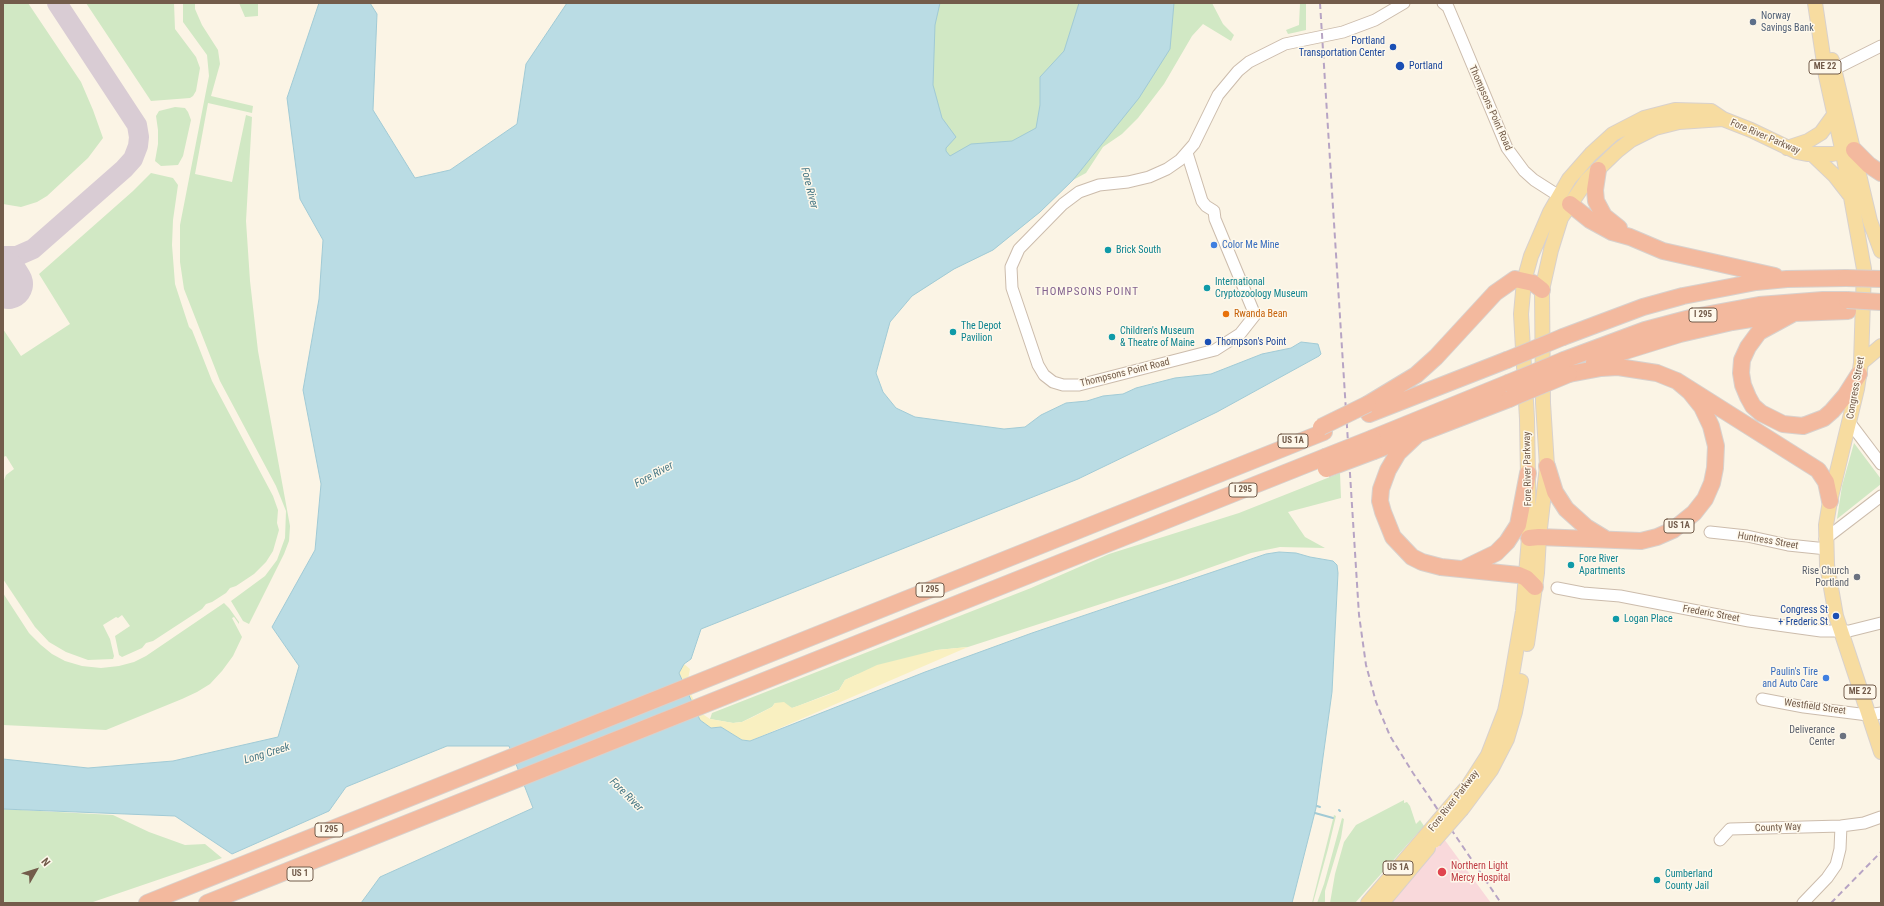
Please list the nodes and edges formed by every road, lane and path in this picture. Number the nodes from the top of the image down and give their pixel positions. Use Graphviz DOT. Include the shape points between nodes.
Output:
graph roads {
  1 [pos="1404,3"];
  2 [pos="1442,3"];
  3 [pos="1815,3"];
  4 [pos="1817,19"];
  5 [pos="1881,46"];
  6 [pos="1834,69"];
  7 [pos="1834,115"];
  8 [pos="1723,119"];
  9 [pos="1787,148"];
  10 [pos="1848,151"];
  11 [pos="1187,153"];
  12 [pos="1813,155"];
  13 [pos="1598,170"];
  14 [pos="1881,173"];
  15 [pos="1850,195"];
  16 [pos="1564,200"];
  17 [pos="1630,236"];
  18 [pos="1881,251"];
  19 [pos="1786,279"];
  20 [pos="1881,279"];
  21 [pos="1524,281"];
  22 [pos="1542,290"];
  23 [pos="1881,302"];
  24 [pos="1847,305"];
  25 [pos="1881,311"];
  26 [pos="1794,313"];
  27 [pos="1881,346"];
  28 [pos="1567,367"];
  29 [pos="1860,368"];
  30 [pos="1677,381"];
  31 [pos="1369,409"];
  32 [pos="1850,423"];
  33 [pos="1417,435"];
  34 [pos="1373,444"];
  35 [pos="1265,456"];
  36 [pos="1881,464"];
  37 [pos="1547,466"];
  38 [pos="1528,473"];
  39 [pos="1881,496"];
  40 [pos="1830,501"];
  41 [pos="1710,532"];
  42 [pos="1534,538"];
  43 [pos="1607,539"];
  44 [pos="1826,544"];
  45 [pos="1465,568"];
  46 [pos="1531,582"];
  47 [pos="1557,588"];
  48 [pos="1881,623"];
  49 [pos="1842,631"];
  50 [pos="1762,699"];
  51 [pos="1875,714"];
  52 [pos="1881,752"];
  53 [pos="1881,816"];
  54 [pos="1841,826"];
  55 [pos="1431,837"];
  56 [pos="363,840"];
  57 [pos="1720,840"];
  58 [pos="147,903"];
  59 [pos="207,903"];
  60 [pos="235,903"];
  61 [pos="1368,903"];
  62 [pos="1382,903"];
  63 [pos="1803,903"];
  1 -- 11 [label="street, Thompsons Point Road" via="1375,20 1349,30 1332,36 1285,44 1249,62 1218,95"];
  2 -- 16 [label="street, Thompsons Point Road" via="1448,7 1507,148 1524,171"];
  3 -- 4 [label="main road, Congress Street / ME 22"];
  4 -- 6 [label="main road, Congress Street"];
  4 -- 7 [label="main road, Congress Street / ME 22"];
  5 -- 6 [label="street"];
  6 -- 10 [label="main road, Congress Street"];
  7 -- 9 [label="main road" via="1821,133 1808,141"];
  7 -- 10 [label="main road, Congress Street / ME 22"];
  8 -- 9 [label="main road, Fore River Parkway"];
  8 -- 13 [label="main road, Fore River Parkway" via="1679,122 1647,131 1616,151"];
  8 -- 16 [label="main road, Fore River Parkway" via="1711,111 1675,110 1629,125 1613,134 1570,179"];
  9 -- 12 [label="main road, Fore River Parkway"];
  10 -- 12 [label="main road, Fore River Parkway"];
  10 -- 14 [label="highway"];
  10 -- 15 [label="main road, Congress Street / ME 22"];
  10 -- 18 [label="main road, Congress Street"];
  11 -- 11 [label="street, Thompsons Point Road" via="1202,201 1214,211 1215,219 1255,315 1240,334 1215,350 1079,385 1054,382 1044,375 1038,365 1012,288 1011,267 1016,253 1063,204 1079,192 1099,184 1128,182 1149,177 1171,167"];
  12 -- 15 [label="main road"];
  13 -- 16 [label="main road, Fore River Parkway"];
  13 -- 17 [label="highway" via="1595,198 1599,209"];
  15 -- 29 [label="main road, Congress Street / ME 22" via="1864,269"];
  16 -- 17 [label="highway" via="1590,220 1612,232"];
  16 -- 21 [label="main road, Fore River Parkway" via="1550,212 1531,256"];
  16 -- 22 [label="main road, Fore River Parkway"];
  17 -- 19 [label="highway" via="1663,251"];
  19 -- 20 [label="highway, I 295, bridge"];
  19 -- 31 [label="highway, I 295, bridge" via="1683,296 1636,309 1507,360"];
  21 -- 22 [label="highway" via="1533,283"];
  21 -- 31 [label="highway, US 1A" via="1515,279 1495,293 1436,357"];
  21 -- 38 [label="main road, Fore River Parkway" via="1521,314"];
  22 -- 37 [label="main road, Fore River Parkway / US 1A" via="1543,403"];
  23 -- 24 [label="highway, I 295, bridge"];
  24 -- 25 [label="highway"];
  24 -- 26 [label="highway"];
  24 -- 28 [label="highway, I 295" via="1799,301 1759,305 1694,317 1645,330"];
  26 -- 28 [label="highway" via="1759,317 1680,334"];
  26 -- 29 [label="highway" via="1759,332 1742,360 1743,385 1750,402 1761,413 1772,420 1792,426 1814,423 1838,405"];
  27 -- 29 [label="main road"];
  28 -- 30 [label="highway, US 1A" via="1618,367 1657,373"];
  28 -- 33 [label="highway, US 1A, bridge" via="1509,399"];
  28 -- 34 [label="highway, I 295, bridge" via="1508,383"];
  29 -- 32 [label="main road, Congress Street / ME 22"];
  30 -- 40 [label="highway" via="1818,470 1826,482"];
  30 -- 43 [label="highway, US 1A" via="1702,407 1713,432 1716,460 1709,491 1694,513 1681,525 1665,534 1641,541"];
  31 -- 35 [label="highway, US 1A, bridge"];
  32 -- 36 [label="street"];
  32 -- 40 [label="main road, Congress Street / ME 22"];
  33 -- 34 [label="highway, US 1A"];
  33 -- 45 [label="highway" via="1398,454 1388,470 1381,489 1380,501 1386,524 1393,537 1412,557 1441,567"];
  34 -- 56 [label="highway, I 295, bridge" via="1161,524"];
  35 -- 58 [label="highway, I 295"];
  37 -- 42 [label="main road, Fore River Parkway / US 1A"];
  37 -- 43 [label="highway" via="1556,492 1566,509 1586,527"];
  38 -- 42 [label="main road, Fore River Parkway"];
  38 -- 45 [label="highway" via="1518,525 1496,552"];
  39 -- 44 [label="street"];
  40 -- 44 [label="main road, Congress Street / ME 22"];
  41 -- 44 [label="street, Huntress Street" via="1747,536 1788,545"];
  42 -- 43 [label="highway, US 1A"];
  42 -- 46 [label="main road, Fore River Parkway / US 1A"];
  44 -- 49 [label="main road, Congress Street / ME 22" via="1836,616"];
  45 -- 46 [label="highway" via="1519,575"];
  46 -- 55 [label="main road, Fore River Parkway / US 1A, bridge" via="1516,712 1485,769 1459,805"];
  47 -- 49 [label="street, Frederic Street" via="1620,596 1749,621 1821,631"];
  48 -- 49 [label="street, Frederic Street"];
  49 -- 51 [label="main road, Congress Street / ME 22"];
  50 -- 51 [label="street, Westfield Street" via="1804,707"];
  51 -- 52 [label="main road, Congress Street / ME 22"];
  53 -- 54 [label="street, County Way" via="1864,823"];
  54 -- 57 [label="street, County Way" via="1730,830"];
  54 -- 63 [label="street" via="1840,850 1836,864 1827,878"];
  55 -- 61 [label="main road, Fore River Parkway / US 1A"];
  55 -- 62 [label="main road, Fore River Parkway / US 1A"];
  56 -- 59 [label="highway, I 295"];
  56 -- 60 [label="highway, US 1" via="313,868"];
}
